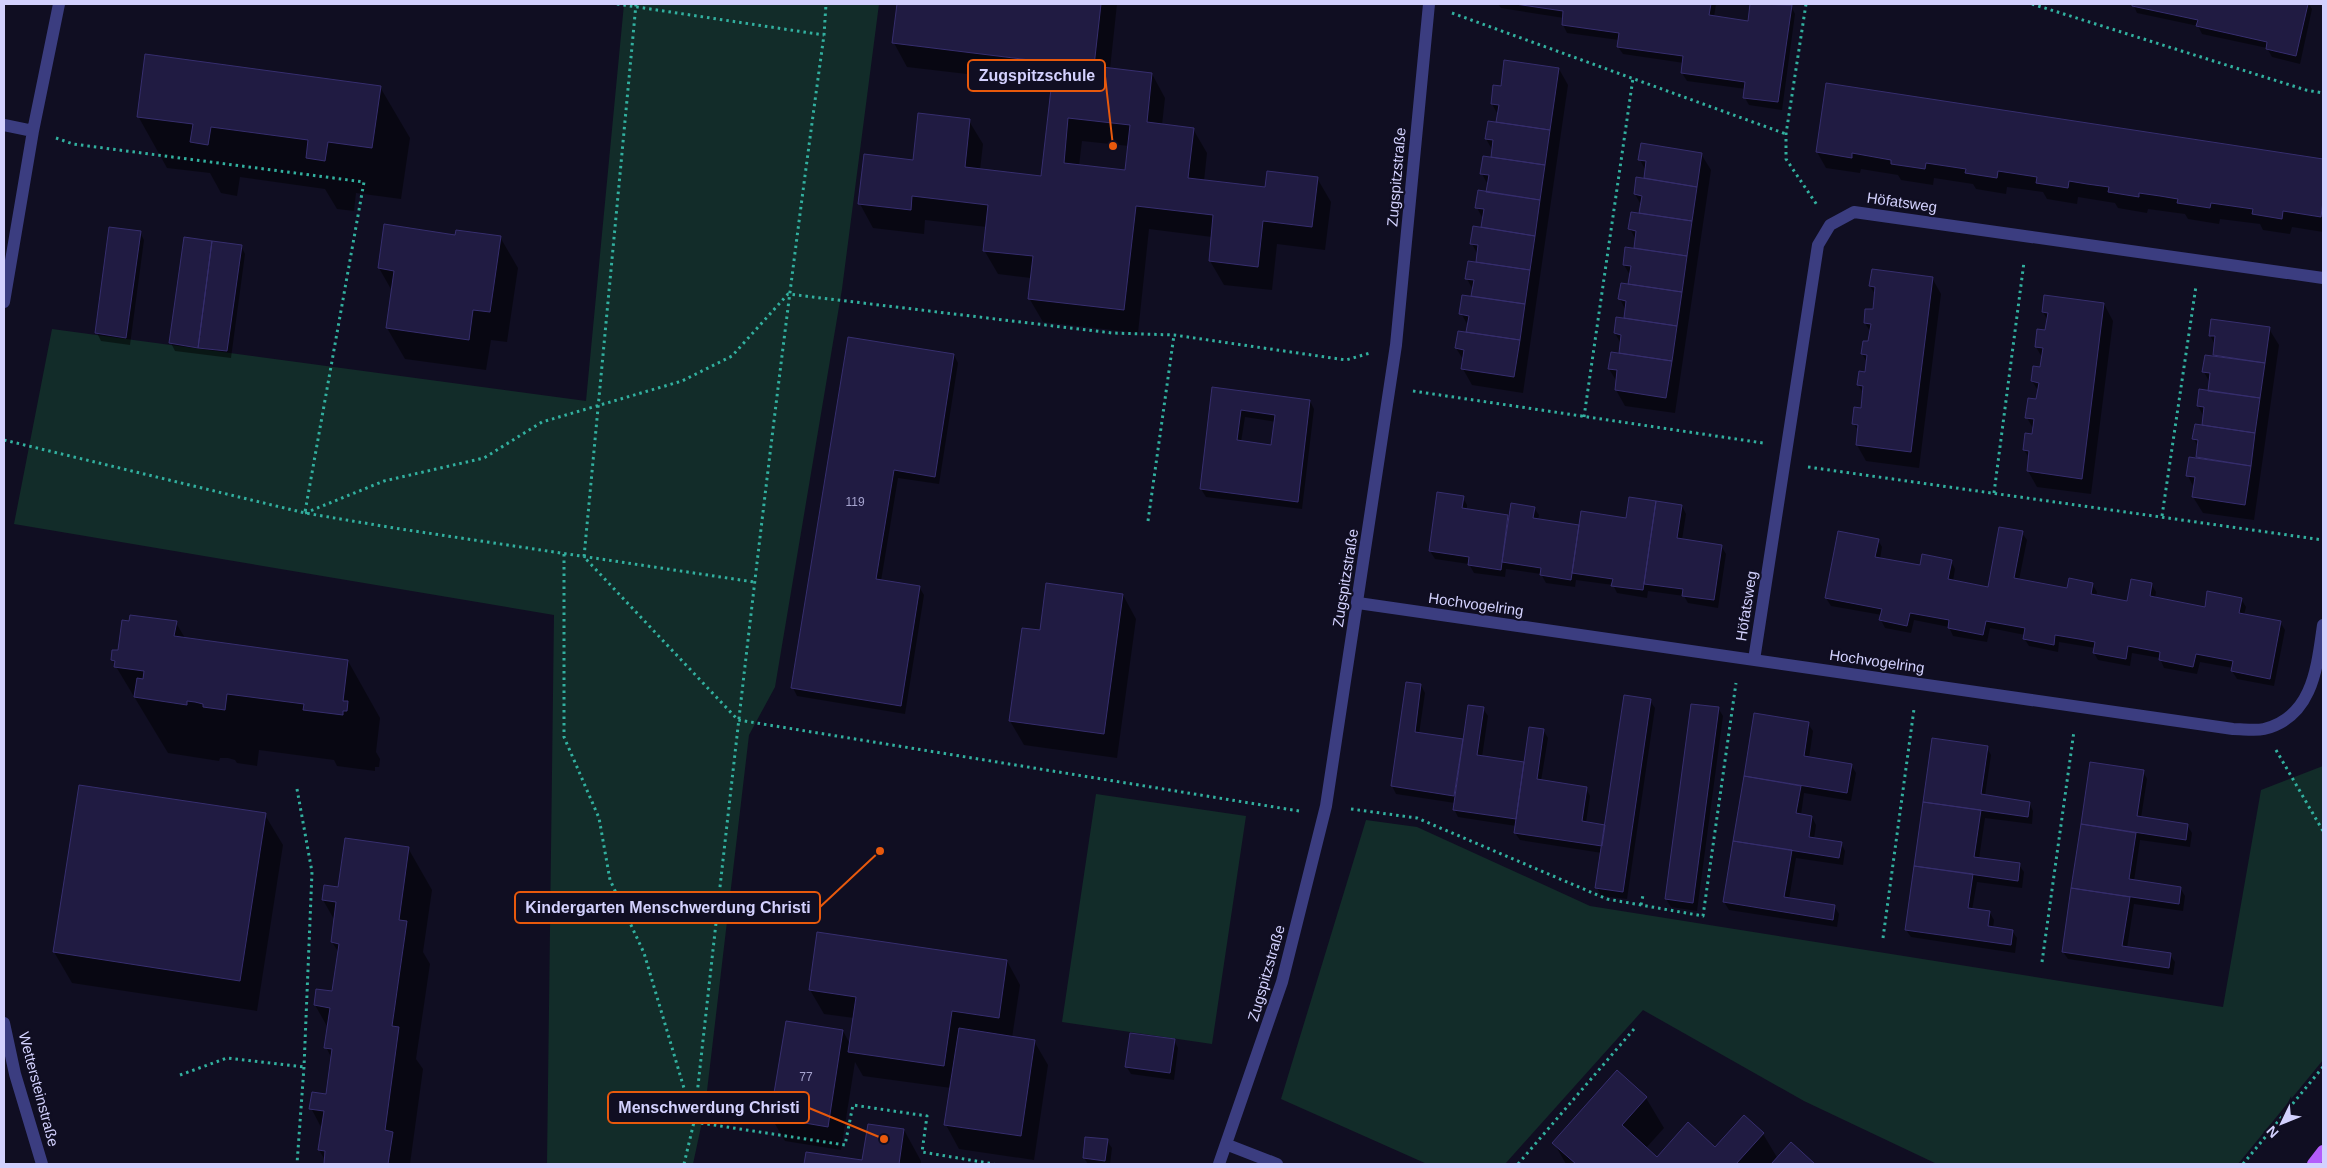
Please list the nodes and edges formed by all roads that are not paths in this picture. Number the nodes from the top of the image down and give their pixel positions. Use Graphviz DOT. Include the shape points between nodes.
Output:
graph roads {
  1 [pos="59,4"];
  2 [pos="1429,4"];
  3 [pos="4,125"];
  4 [pos="33,131"];
  5 [pos="2323,278"];
  6 [pos="4,302"];
  7 [pos="1358,603"];
  8 [pos="2323,625"];
  9 [pos="1754,660"];
  10 [pos="4,1023"];
  11 [pos="1228,1144"];
  12 [pos="2323,1151"];
  13 [pos="42,1164"];
  14 [pos="1219,1164"];
  15 [pos="1277,1164"];
  16 [pos="2313,1164"];
  1 -- 4 [label="street"];
  2 -- 7 [label="street, Zugspitzstraße" via="1396,344"];
  3 -- 4 [label="street"];
  4 -- 6 [label="street"];
  5 -- 9 [label="street, Höfatsweg" via="1854,212 1830,225 1818,245"];
  7 -- 9 [label="street, Hochvogelring"];
  7 -- 11 [label="street, Zugspitzstraße" via="1325,811 1282,982"];
  8 -- 9 [label="street, Hochvogelring" via="2318,660 2304,704 2290,718 2264,729 2233,729"];
  10 -- 13 [label="street, Wettersteinstraße" via="15,1074"];
  11 -- 14 [label="street, Zugspitzstraße"];
  11 -- 15 [label="street"];
  12 -- 16 [label="main road"];
}
